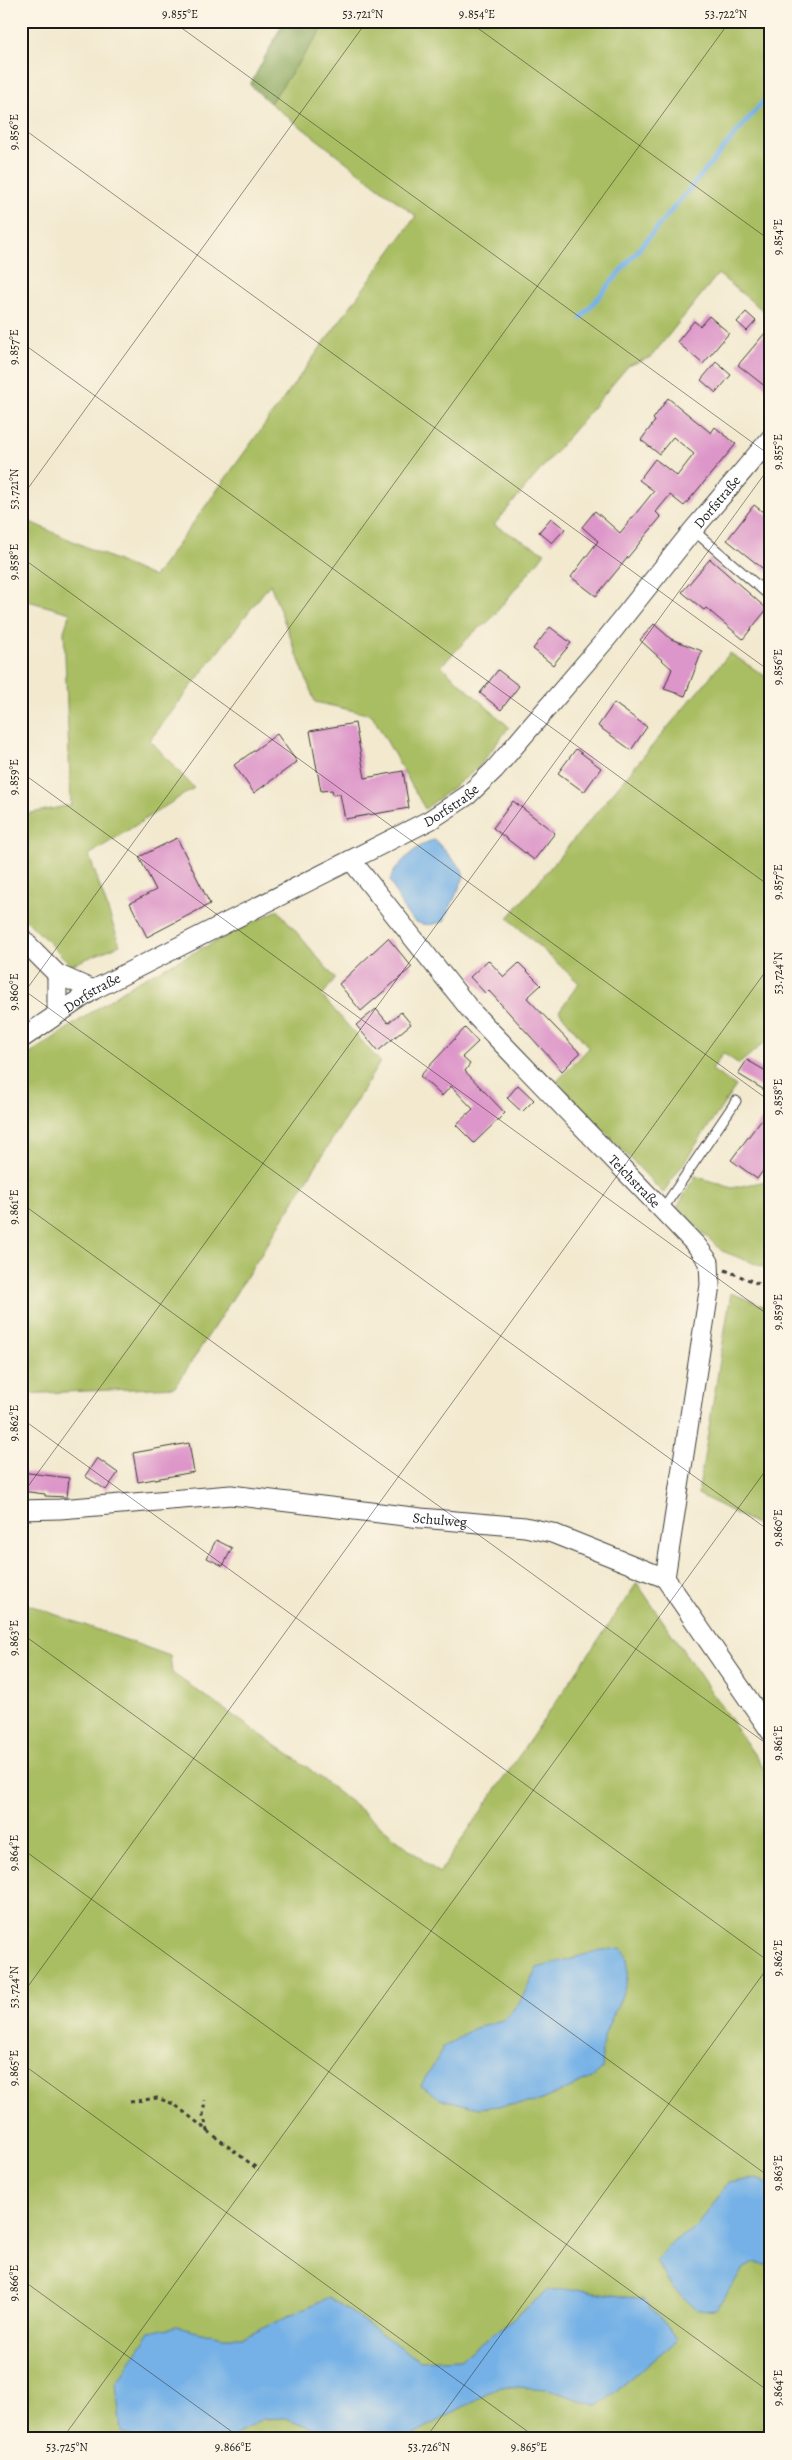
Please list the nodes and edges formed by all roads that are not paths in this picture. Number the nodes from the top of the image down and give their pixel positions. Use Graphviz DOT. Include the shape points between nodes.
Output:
graph roads {
  1 [pos="771,438"];
  2 [pos="693,530"];
  3 [pos="771,597"];
  4 [pos="351,860"];
  5 [pos="21,938"];
  6 [pos="57,974"];
  7 [pos="93,990"];
  8 [pos="57,1014"];
  9 [pos="21,1039"];
  10 [pos="736,1101"];
  11 [pos="662,1210"];
  12 [pos="21,1510"];
  13 [pos="665,1578"];
  14 [pos="771,1732"];
  1 -- 2 [label="street, Dorfstraße"];
  2 -- 3 [label="lane"];
  2 -- 4 [label="street, Dorfstraße" via="607,638 494,770 468,795 430,820"];
  4 -- 7 [label="street, Dorfstraße"];
  4 -- 11 [label="street, Teichstraße" via="472,1012"];
  5 -- 6 [label="street"];
  6 -- 7 [label="street"];
  6 -- 8 [label="street"];
  7 -- 8 [label="street, Dorfstraße"];
  8 -- 9 [label="street, Dorfstraße"];
  10 -- 11 [label="lane"];
  11 -- 13 [label="street, Teichstraße" via="708,1262 710,1285"];
  12 -- 13 [label="street, Schulweg" via="231,1495 286,1500 421,1518 525,1527 552,1533"];
  13 -- 14 [label="street"];
}
